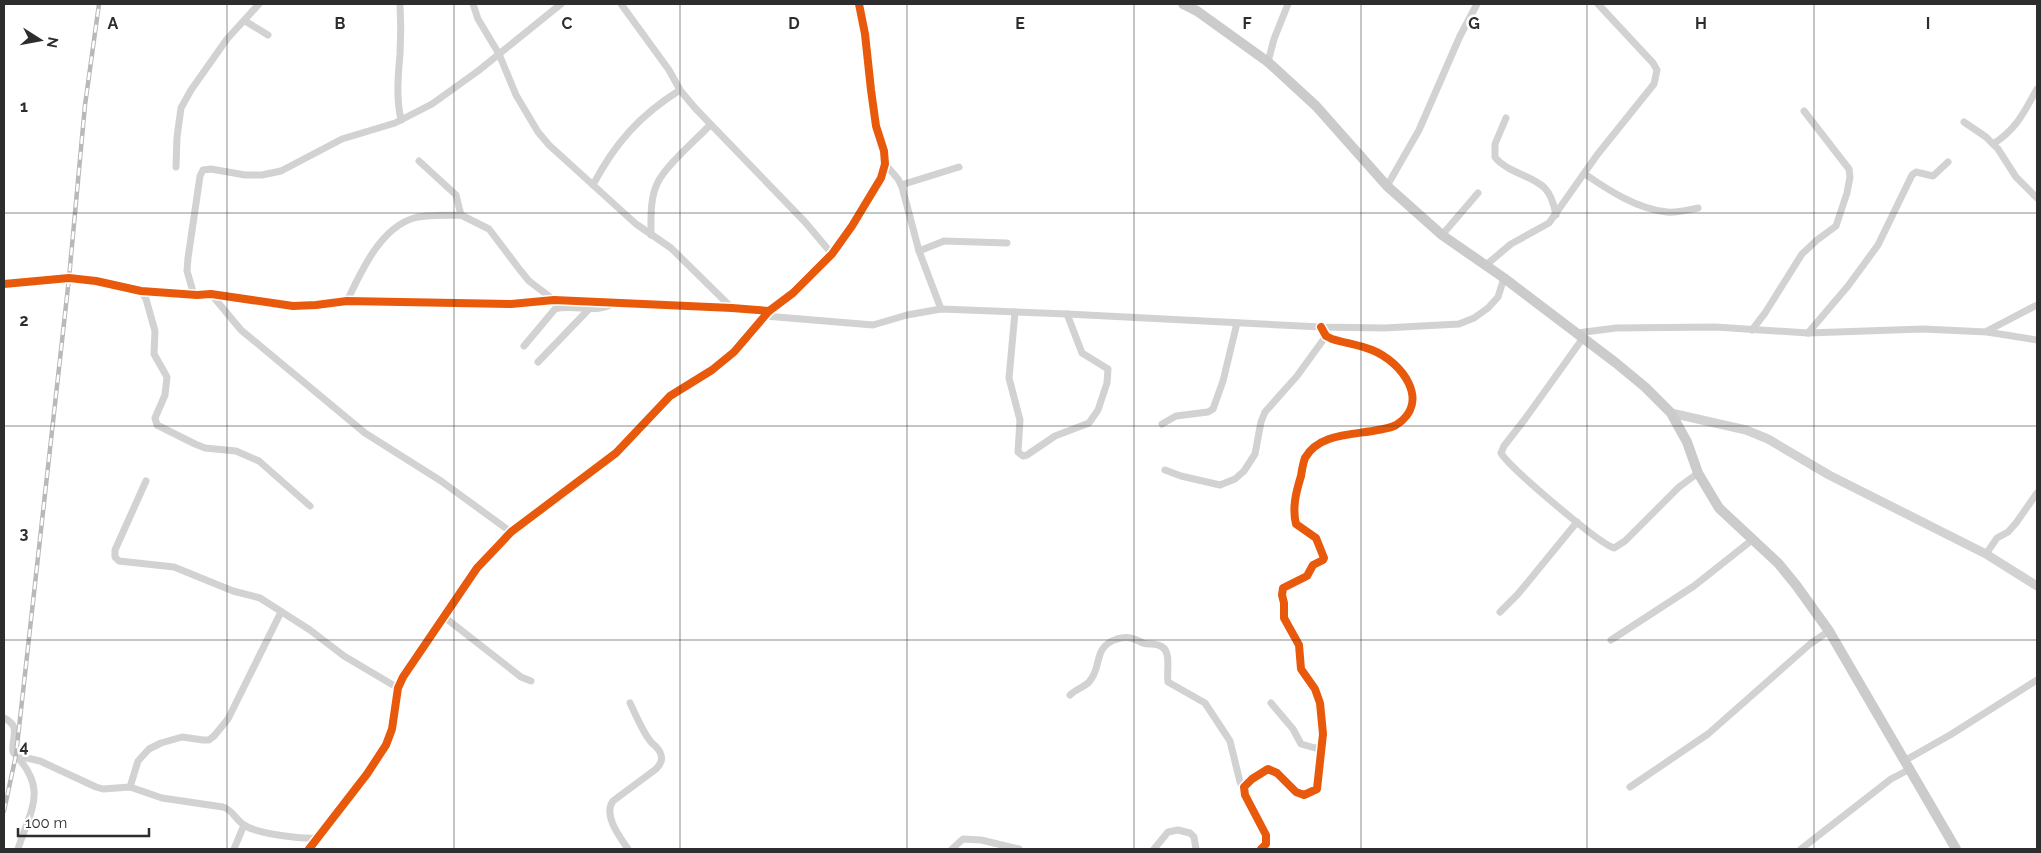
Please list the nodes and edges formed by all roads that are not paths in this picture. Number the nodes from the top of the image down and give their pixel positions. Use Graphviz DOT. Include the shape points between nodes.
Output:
graph roads {
  1 [pos="259,4"];
  2 [pos="400,4"];
  3 [pos="472,4"];
  4 [pos="561,4"];
  5 [pos="621,4"];
  6 [pos="859,4"];
  7 [pos="1183,4"];
  8 [pos="1288,4"];
  9 [pos="1477,4"];
  10 [pos="1598,4"];
  11 [pos="550,6"];
  12 [pos="1199,7"];
  13 [pos="245,21"];
  14 [pos="268,35"];
  15 [pos="498,54"];
  16 [pos="1268,62"];
  17 [pos="2037,89"];
  18 [pos="680,90"];
  19 [pos="1804,111"];
  20 [pos="1506,118"];
  21 [pos="401,120"];
  22 [pos="1964,122"];
  23 [pos="710,125"];
  24 [pos="1993,144"];
  25 [pos="419,161"];
  26 [pos="1948,162"];
  27 [pos="884,164"];
  28 [pos="176,167"];
  29 [pos="959,168"];
  30 [pos="1585,174"];
  31 [pos="593,185"];
  32 [pos="900,185"];
  33 [pos="1387,186"];
  34 [pos="1478,193"];
  35 [pos="2037,198"];
  36 [pos="1698,208"];
  37 [pos="460,215"];
  38 [pos="1556,215"];
  39 [pos="650,235"];
  40 [pos="1442,235"];
  41 [pos="1007,243"];
  42 [pos="919,251"];
  43 [pos="832,254"];
  44 [pos="1486,265"];
  45 [pos="1504,278"];
  46 [pos="4,284"];
  47 [pos="141,291"];
  48 [pos="211,294"];
  49 [pos="194,295"];
  50 [pos="554,300"];
  51 [pos="347,301"];
  52 [pos="614,302"];
  53 [pos="2037,305"];
  54 [pos="590,308"];
  55 [pos="732,308"];
  56 [pos="941,309"];
  57 [pos="1015,312"];
  58 [pos="767,314"];
  59 [pos="1067,314"];
  60 [pos="1237,323"];
  61 [pos="1321,327"];
  62 [pos="1752,330"];
  63 [pos="1987,332"];
  64 [pos="1808,333"];
  65 [pos="1326,336"];
  66 [pos="1580,336"];
  67 [pos="2037,340"];
  68 [pos="524,346"];
  69 [pos="538,362"];
  70 [pos="1672,413"];
  71 [pos="1162,424"];
  72 [pos="1165,470"];
  73 [pos="1698,473"];
  74 [pos="146,481"];
  75 [pos="2037,492"];
  76 [pos="310,506"];
  77 [pos="1577,522"];
  78 [pos="511,532"];
  79 [pos="1752,540"];
  80 [pos="1986,554"];
  81 [pos="2037,586"];
  82 [pos="281,612"];
  83 [pos="1500,612"];
  84 [pos="443,616"];
  85 [pos="1829,631"];
  86 [pos="1611,640"];
  87 [pos="2037,680"];
  88 [pos="531,681"];
  89 [pos="398,688"];
  90 [pos="1070,695"];
  91 [pos="630,703"];
  92 [pos="1271,703"];
  93 [pos="4,718"];
  94 [pos="1321,746"];
  95 [pos="18,756"];
  96 [pos="1906,765"];
  97 [pos="130,787"];
  98 [pos="1244,787"];
  99 [pos="1630,787"];
  100 [pos="244,825"];
  101 [pos="318,838"];
  102 [pos="18,849"];
  103 [pos="234,849"];
  104 [pos="309,849"];
  105 [pos="628,849"];
  106 [pos="952,849"];
  107 [pos="1019,849"];
  108 [pos="1154,849"];
  109 [pos="1196,849"];
  110 [pos="1261,849"];
  111 [pos="1801,849"];
  112 [pos="1956,849"];
  1 -- 13 [label="street"];
  2 -- 21 [label="street" via="397,104"];
  3 -- 15 [label="street"];
  4 -- 11 [label="street"];
  5 -- 18 [label="street"];
  6 -- 27 [label="street"];
  7 -- 12 [label="main road"];
  8 -- 16 [label="street"];
  9 -- 33 [label="street" via="1419,130"];
  10 -- 30 [label="street" via="1657,70 1654,84"];
  11 -- 15 [label="street"];
  12 -- 16 [label="main road"];
  13 -- 14 [label="street"];
  13 -- 28 [label="street" via="227,39 181,108"];
  15 -- 21 [label="street" via="432,104"];
  15 -- 31 [label="street" via="516,96 538,132"];
  16 -- 33 [label="main road" via="1316,106"];
  17 -- 24 [label="street" via="2007,136"];
  18 -- 23 [label="street"];
  18 -- 31 [label="street" via="628,130"];
  19 -- 62 [label="street" via="1849,169 1847,194 1836,226 1802,254"];
  20 -- 38 [label="street" via="1494,144 1495,157 1549,191"];
  21 -- 49 [label="street" via="342,139 281,171 245,175 203,170 187,271"];
  22 -- 24 [label="street"];
  23 -- 39 [label="street" via="658,182"];
  23 -- 43 [label="street"];
  24 -- 35 [label="street" via="2016,177"];
  25 -- 37 [label="street" via="456,195"];
  26 -- 64 [label="street" via="1933,176 1916,172 1912,175 1878,245"];
  27 -- 32 [label="street"];
  27 -- 43 [label="street" via="880,178"];
  29 -- 32 [label="street"];
  30 -- 36 [label="street" via="1622,197 1658,211 1679,212"];
  30 -- 38 [label="street"];
  31 -- 39 [label="street"];
  32 -- 42 [label="street"];
  33 -- 40 [label="main road"];
  34 -- 40 [label="street"];
  37 -- 50 [label="street" via="489,228 520,270"];
  37 -- 51 [label="street" via="414,218 400,225 381,241 370,256"];
  38 -- 44 [label="street" via="1541,229 1511,244"];
  39 -- 55 [label="street" via="672,248"];
  40 -- 44 [label="main road"];
  41 -- 42 [label="street" via="944,241"];
  42 -- 56 [label="street"];
  43 -- 58 [label="street"];
  44 -- 45 [label="main road"];
  45 -- 61 [label="street" via="1498,297 1488,308 1459,324"];
  45 -- 66 [label="main road"];
  46 -- 47 [label="street" via="69,278"];
  47 -- 49 [label="street"];
  47 -- 76 [label="street" via="156,331 154,354 167,376 165,395 155,418 157,425 206,448 236,451 254,459"];
  48 -- 49 [label="street"];
  48 -- 51 [label="street" via="293,306"];
  48 -- 78 [label="street" via="241,330 365,433"];
  50 -- 51 [label="street" via="511,304"];
  50 -- 52 [label="street"];
  52 -- 54 [label="street" via="610,306"];
  52 -- 55 [label="street"];
  53 -- 63 [label="street"];
  54 -- 68 [label="street" via="555,309"];
  54 -- 69 [label="street"];
  55 -- 58 [label="street"];
  56 -- 57 [label="street"];
  56 -- 58 [label="street" via="873,325"];
  57 -- 59 [label="street"];
  57 -- 59 [label="street" via="1009,378 1020,420 1018,452 1023,456 1055,436 1089,423 1098,410 1107,383 1108,369 1082,353"];
  58 -- 78 [label="street" via="734,352 670,396 616,453"];
  59 -- 60 [label="street"];
  60 -- 61 [label="street"];
  60 -- 71 [label="street" via="1213,409 1176,416"];
  61 -- 65 [label="street"];
  62 -- 64 [label="street"];
  62 -- 66 [label="street" via="1616,328"];
  63 -- 64 [label="street" via="1923,329"];
  63 -- 67 [label="street"];
  65 -- 72 [label="street" via="1265,412 1254,454 1235,479 1220,485"];
  65 -- 94 [label="street" via="1373,350 1388,360 1407,378 1414,402 1395,426 1331,438 1314,447 1304,459 1294,517 1296,524 1316,538 1324,558 1313,565 1307,576 1283,588 1283,615 1299,645 1302,669 1320,703"];
  66 -- 70 [label="main road" via="1645,387"];
  66 -- 77 [label="street" via="1501,453 1524,478"];
  70 -- 73 [label="main road"];
  70 -- 80 [label="street" via="1746,430 1768,439 1829,475"];
  73 -- 77 [label="street" via="1679,487 1618,547 1610,547"];
  73 -- 79 [label="main road" via="1719,508"];
  74 -- 82 [label="street" via="115,550 119,561 184,570 233,591 260,598"];
  75 -- 80 [label="street" via="2016,523 1997,538"];
  77 -- 83 [label="street"];
  78 -- 84 [label="street" via="477,568"];
  79 -- 85 [label="main road" via="1778,563"];
  79 -- 86 [label="street" via="1687,590"];
  80 -- 81 [label="street"];
  82 -- 89 [label="street" via="344,656"];
  82 -- 97 [label="street" via="228,719 214,736 209,740 182,737 149,749 138,761"];
  84 -- 88 [label="street" via="521,677"];
  84 -- 89 [label="street"];
  85 -- 96 [label="main road"];
  85 -- 99 [label="street" via="1708,734"];
  87 -- 96 [label="street"];
  89 -- 101 [label="street" via="396,715 386,745"];
  90 -- 98 [label="street" via="1088,682 1101,650 1108,642 1132,637 1163,646 1168,655 1168,682 1205,703 1230,741"];
  91 -- 105 [label="street" via="643,730 662,757 656,769 610,806 609,815"];
  92 -- 94 [label="street" via="1301,744 1315,748"];
  93 -- 95 [label="street" via="14,728 12,749"];
  94 -- 98 [label="street" via="1318,785 1314,792 1304,795 1296,792 1271,769"];
  95 -- 97 [label="street" via="40,761 103,789"];
  95 -- 102 [label="street" via="34,783 32,807"];
  96 -- 111 [label="street"];
  96 -- 112 [label="main road"];
  97 -- 100 [label="street" via="162,798 227,808"];
  98 -- 110 [label="street" via="1266,835 1266,844"];
  100 -- 101 [label="street" via="291,837"];
  100 -- 103 [label="street"];
  101 -- 104 [label="street"];
  106 -- 107 [label="street" via="963,839 970,839"];
  108 -- 109 [label="street" via="1168,832 1178,830 1194,837"];
}
